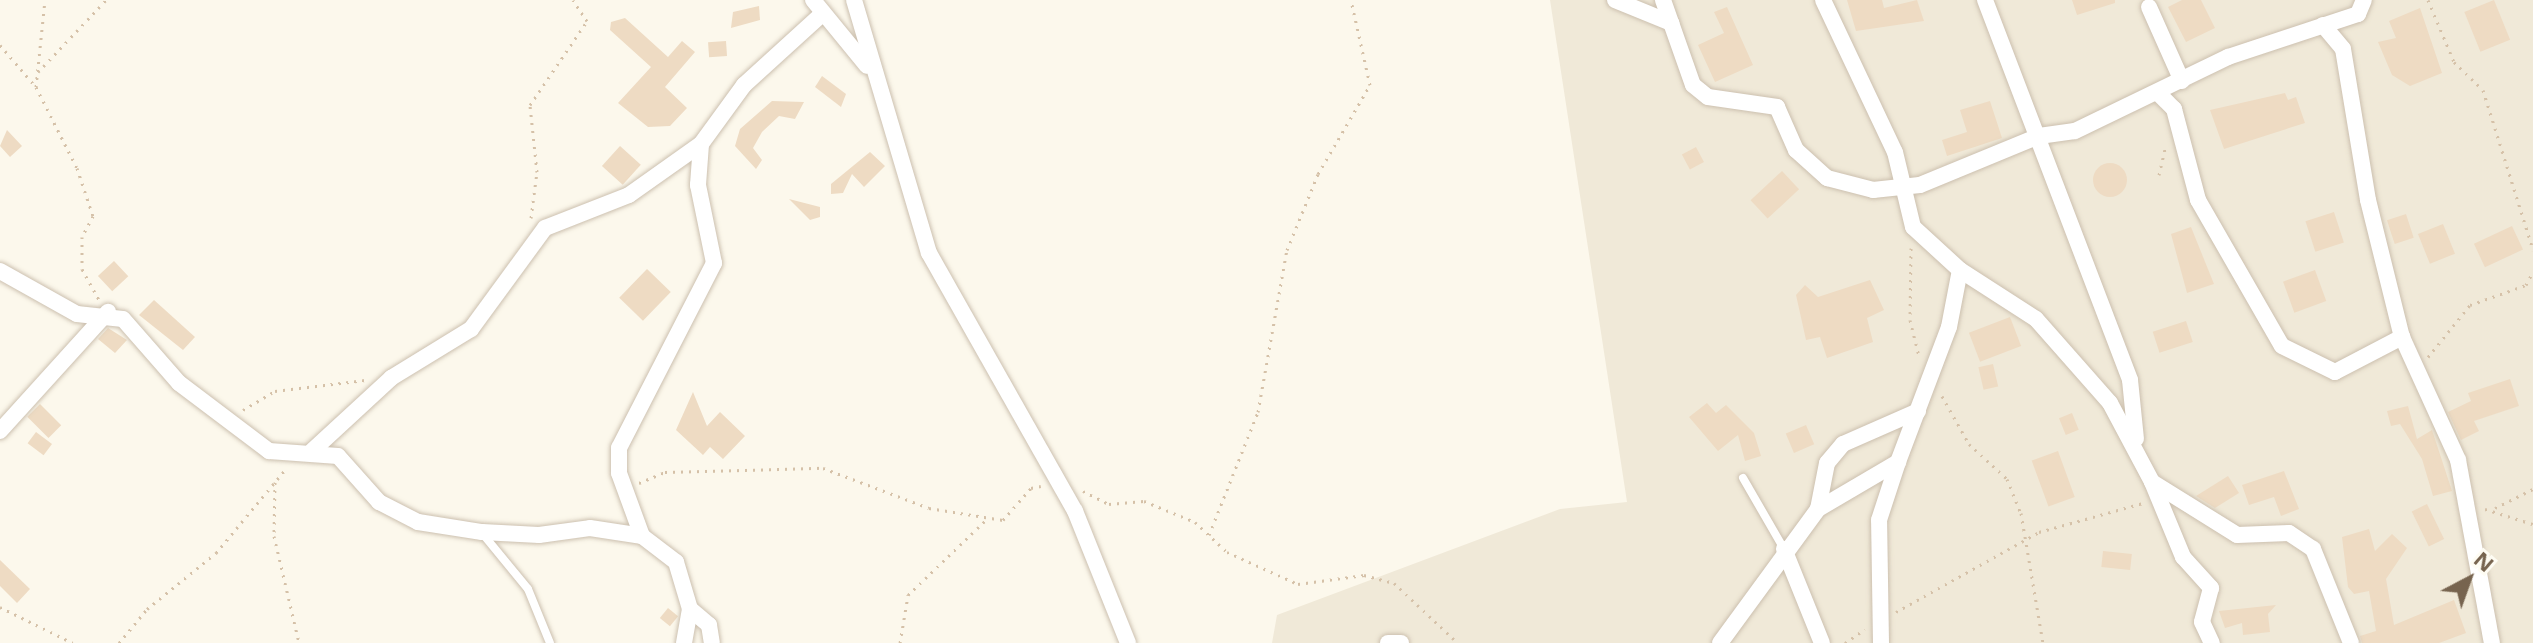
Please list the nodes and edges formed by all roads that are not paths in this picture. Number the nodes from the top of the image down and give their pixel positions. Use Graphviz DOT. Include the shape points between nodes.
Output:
graph roads {
  1 [pos="854,0"];
  2 [pos="1615,0"];
  3 [pos="1663,0"];
  4 [pos="1823,0"];
  5 [pos="1985,0"];
  6 [pos="2364,0"];
  7 [pos="817,7"];
  8 [pos="2149,7"];
  9 [pos="1671,23"];
  10 [pos="2323,25"];
  11 [pos="868,67"];
  12 [pos="2182,81"];
  13 [pos="2160,95"];
  14 [pos="2039,136"];
  15 [pos="701,144"];
  16 [pos="1899,187"];
  17 [pos="1960,270"];
  18 [pos="0,271"];
  19 [pos="103,312"];
  20 [pos="2402,337"];
  21 [pos="1918,411"];
  22 [pos="0,431"];
  23 [pos="2137,445"];
  24 [pos="306,452"];
  25 [pos="1898,462"];
  26 [pos="1743,478"];
  27 [pos="2154,488"];
  28 [pos="1818,509"];
  29 [pos="482,532"];
  30 [pos="642,536"];
  31 [pos="1784,549"];
  32 [pos="690,609"];
  33 [pos="1723,642"];
  34 [pos="550,643"];
  35 [pos="684,643"];
  36 [pos="712,643"];
  37 [pos="1128,643"];
  38 [pos="1388,643"];
  39 [pos="1401,643"];
  40 [pos="1822,643"];
  41 [pos="1881,643"];
  42 [pos="2212,643"];
  43 [pos="2351,643"];
  44 [pos="2492,643"];
  1 -- 11 [label="street"];
  2 -- 9 [label="street"];
  3 -- 9 [label="street"];
  4 -- 16 [label="street" via="1895,152"];
  5 -- 14 [label="street"];
  6 -- 10 [label="street" via="2358,14"];
  7 -- 11 [label="street"];
  7 -- 15 [label="street" via="744,85"];
  8 -- 12 [label="street"];
  9 -- 16 [label="street" via="1693,85 1708,97 1777,107 1796,150 1827,178 1873,190"];
  10 -- 12 [label="street"];
  10 -- 20 [label="street" via="2343,49 2368,200"];
  11 -- 37 [label="street" via="929,253 1060,483"];
  12 -- 13 [label="street"];
  13 -- 14 [label="street" via="2075,131"];
  13 -- 20 [label="street" via="2174,109 2198,200 2282,346 2335,372"];
  14 -- 16 [label="street"];
  14 -- 23 [label="street" via="2130,380"];
  15 -- 24 [label="street" via="629,195 545,228 471,329 391,378"];
  15 -- 30 [label="street" via="698,185 714,263 619,448 625,489"];
  16 -- 17 [label="street" via="1913,227"];
  17 -- 21 [label="street" via="1949,327 1926,375"];
  17 -- 23 [label="street" via="2036,319"];
  18 -- 19 [label="street" via="77,314"];
  19 -- 22 [label="street"];
  19 -- 24 [label="street" via="123,319 179,383 269,451"];
  20 -- 44 [label="street" via="2458,460"];
  21 -- 25 [label="street"];
  21 -- 28 [label="street" via="1843,444 1827,463"];
  23 -- 27 [label="street"];
  24 -- 29 [label="street" via="338,456 379,502 418,522"];
  25 -- 28 [label="street"];
  25 -- 41 [label="street" via="1879,520"];
  26 -- 31 [label="lane"];
  27 -- 42 [label="street" via="2183,557 2211,588 2202,622"];
  27 -- 43 [label="street" via="2237,535 2289,533 2313,549"];
  28 -- 31 [label="street"];
  29 -- 30 [label="street" via="539,535 590,528"];
  29 -- 34 [label="lane" via="528,589"];
  30 -- 32 [label="street" via="676,562"];
  31 -- 33 [label="street"];
  31 -- 40 [label="street"];
  32 -- 35 [label="street"];
  32 -- 36 [label="street" via="709,625"];
  38 -- 39 [label="street"];
}
